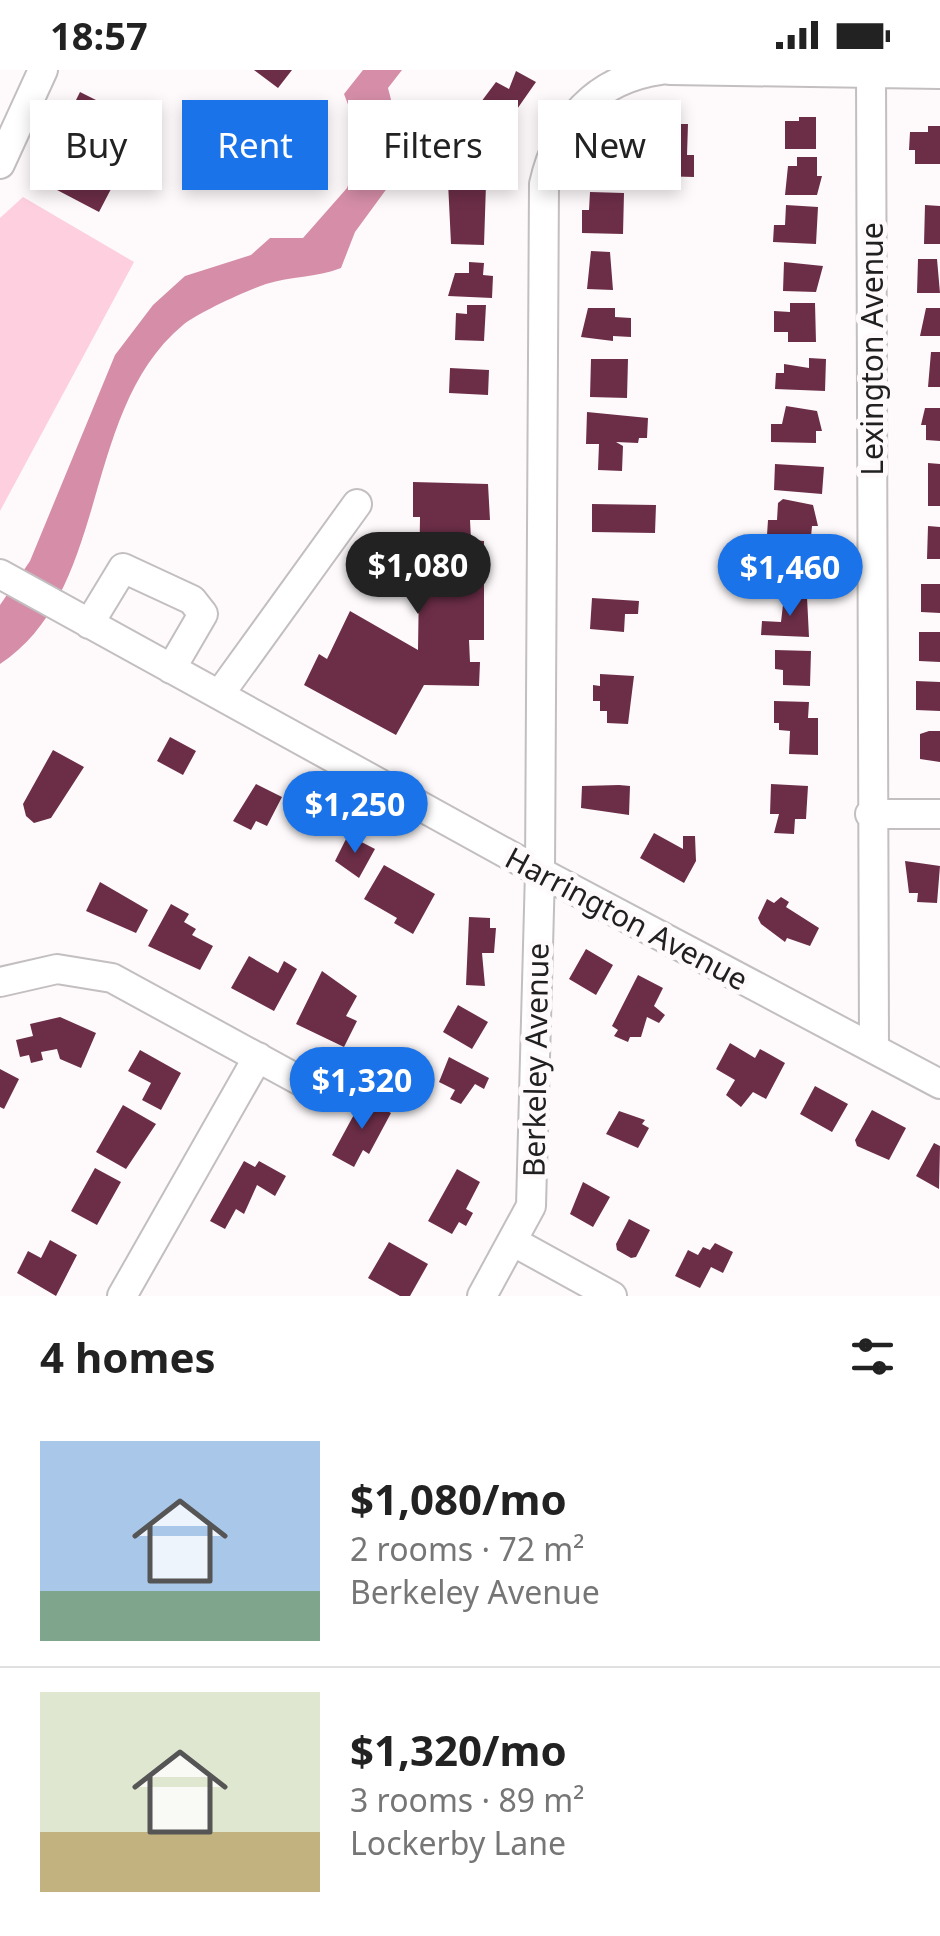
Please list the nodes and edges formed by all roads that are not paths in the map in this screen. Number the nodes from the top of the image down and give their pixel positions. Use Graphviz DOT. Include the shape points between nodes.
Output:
graph roads {
  1 [pos="43,70"];
  2 [pos="661,70"];
  3 [pos="670,70"];
  4 [pos="871,72"];
  5 [pos="940,74"];
  6 [pos="0,164"];
  7 [pos="358,504"];
  8 [pos="4,576"];
  9 [pos="89,624"];
  10 [pos="171,669"];
  11 [pos="218,695"];
  12 [pos="870,814"];
  13 [pos="940,814"];
  14 [pos="540,872"];
  15 [pos="0,982"];
  16 [pos="874,1048"];
  17 [pos="258,1057"];
  18 [pos="940,1084"];
  19 [pos="308,1086"];
  20 [pos="512,1241"];
  21 [pos="122,1296"];
  22 [pos="482,1296"];
  23 [pos="612,1296"];
  1 -- 6 [label="street"];
  2 -- 14 [label="street, Berkeley Avenue" via="621,80 577,111 550,155 544,211"];
  3 -- 4 [label="street"];
  4 -- 5 [label="street"];
  4 -- 12 [label="street, Lexington Avenue"];
  7 -- 11 [label="street"];
  8 -- 9 [label="street, Harrington Avenue"];
  9 -- 10 [label="street, Harrington Avenue"];
  9 -- 10 [label="street" via="124,568 192,600 204,614"];
  10 -- 11 [label="street, Harrington Avenue"];
  11 -- 14 [label="street, Harrington Avenue"];
  12 -- 13 [label="street"];
  12 -- 16 [label="street, Lexington Avenue"];
  14 -- 16 [label="street, Harrington Avenue"];
  14 -- 20 [label="street, Berkeley Avenue" via="532,1206"];
  15 -- 17 [label="street" via="57,968 99,974"];
  16 -- 18 [label="street, Harrington Avenue"];
  17 -- 19 [label="street"];
  17 -- 21 [label="street"];
  20 -- 22 [label="street, Berkeley Avenue"];
  20 -- 23 [label="street"];
}
